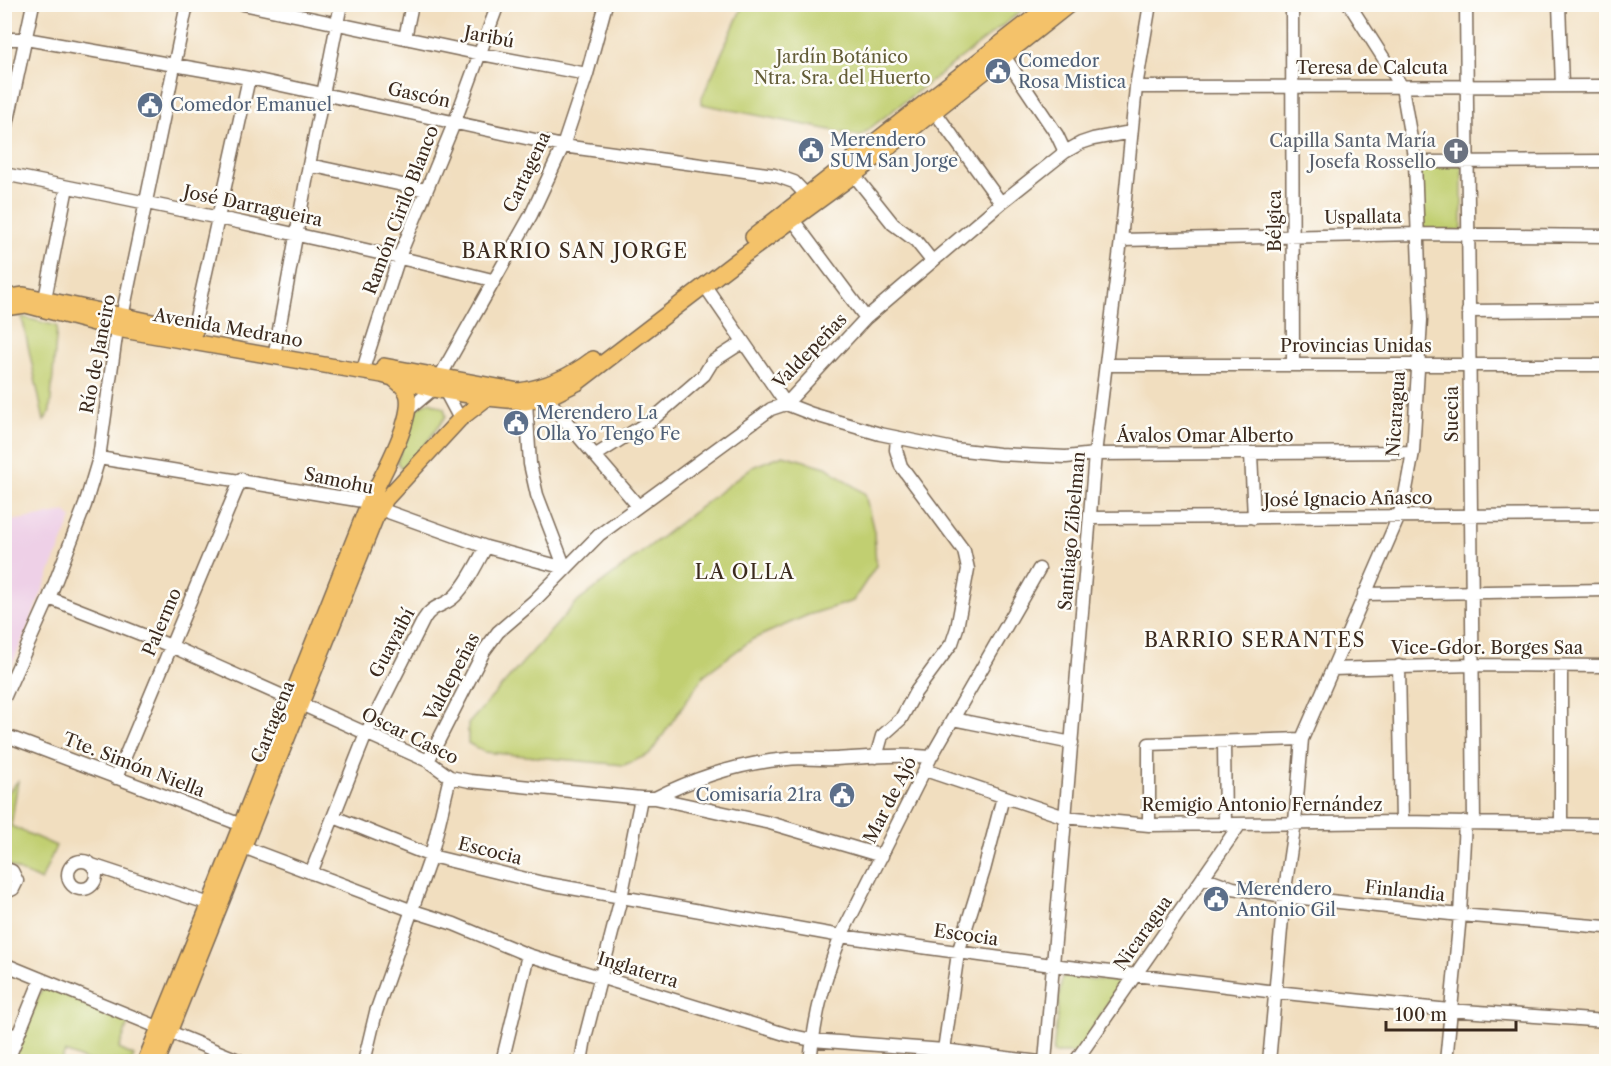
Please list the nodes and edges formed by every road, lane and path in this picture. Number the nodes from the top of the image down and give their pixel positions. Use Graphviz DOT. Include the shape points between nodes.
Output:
graph roads {
  1 [pos="33,4"];
  2 [pos="187,4"];
  3 [pos="243,4"];
  4 [pos="341,4"];
  5 [pos="412,4"];
  6 [pos="498,4"];
  7 [pos="606,4"];
  8 [pos="1051,4"];
  9 [pos="1070,4"];
  10 [pos="1150,4"];
  11 [pos="1292,4"];
  12 [pos="1349,4"];
  13 [pos="1466,4"];
  14 [pos="1559,4"];
  15 [pos="265,7"];
  16 [pos="337,24"];
  17 [pos="405,38"];
  18 [pos="4,39"];
  19 [pos="26,39"];
  20 [pos="481,54"];
  21 [pos="1004,56"];
  22 [pos="175,64"];
  23 [pos="587,74"];
  24 [pos="249,78"];
  25 [pos="1292,85"];
  26 [pos="1562,86"];
  27 [pos="1606,86"];
  28 [pos="1136,87"];
  29 [pos="1402,87"];
  30 [pos="1468,87"];
  31 [pos="324,94"];
  32 [pos="939,102"];
  33 [pos="455,121"];
  34 [pos="1131,132"];
  35 [pos="4,139"];
  36 [pos="563,146"];
  37 [pos="1065,152"];
  38 [pos="1606,161"];
  39 [pos="1415,162"];
  40 [pos="1467,162"];
  41 [pos="309,165"];
  42 [pos="4,174"];
  43 [pos="854,175"];
  44 [pos="68,187"];
  45 [pos="426,190"];
  46 [pos="811,200"];
  47 [pos="147,202"];
  48 [pos="1001,203"];
  49 [pos="219,216"];
  50 [pos="793,220"];
  51 [pos="296,234"];
  52 [pos="1419,234"];
  53 [pos="1467,234"];
  54 [pos="1293,236"];
  55 [pos="1606,236"];
  56 [pos="1121,240"];
  57 [pos="399,257"];
  58 [pos="932,261"];
  59 [pos="492,280"];
  60 [pos="705,286"];
  61 [pos="4,298"];
  62 [pos="45,299"];
  63 [pos="4,308"];
  64 [pos="1606,310"];
  65 [pos="1468,311"];
  66 [pos="866,318"];
  67 [pos="120,323"];
  68 [pos="193,331"];
  69 [pos="742,342"];
  70 [pos="274,352"];
  71 [pos="365,363"];
  72 [pos="1418,363"];
  73 [pos="1469,363"];
  74 [pos="1106,364"];
  75 [pos="1293,364"];
  76 [pos="1606,365"];
  77 [pos="392,377"];
  78 [pos="439,385"];
  79 [pos="547,398"];
  80 [pos="487,399"];
  81 [pos="526,402"];
  82 [pos="786,404"];
  83 [pos="408,410"];
  84 [pos="460,419"];
  85 [pos="897,438"];
  86 [pos="1413,452"];
  87 [pos="1095,454"];
  88 [pos="1251,454"];
  89 [pos="596,455"];
  90 [pos="99,458"];
  91 [pos="389,462"];
  92 [pos="410,474"];
  93 [pos="241,479"];
  94 [pos="375,506"];
  95 [pos="638,506"];
  96 [pos="1470,515"];
  97 [pos="1606,515"];
  98 [pos="1399,516"];
  99 [pos="1090,518"];
  100 [pos="1254,518"];
  101 [pos="486,547"];
  102 [pos="565,568"];
  103 [pos="1039,569"];
  104 [pos="1606,590"];
  105 [pos="1471,591"];
  106 [pos="1364,594"];
  107 [pos="49,598"];
  108 [pos="171,646"];
  109 [pos="1471,665"];
  110 [pos="1399,666"];
  111 [pos="1562,666"];
  112 [pos="1606,666"];
  113 [pos="1332,669"];
  114 [pos="4,698"];
  115 [pos="296,701"];
  116 [pos="953,718"];
  117 [pos="366,734"];
  118 [pos="4,735"];
  119 [pos="1302,740"];
  120 [pos="1224,742"];
  121 [pos="1072,743"];
  122 [pos="876,757"];
  123 [pos="931,757"];
  124 [pos="428,761"];
  125 [pos="925,770"];
  126 [pos="450,777"];
  127 [pos="116,778"];
  128 [pos="1004,796"];
  129 [pos="641,798"];
  130 [pos="655,798"];
  131 [pos="334,817"];
  132 [pos="1065,818"];
  133 [pos="1295,822"];
  134 [pos="1402,822"];
  135 [pos="1470,822"];
  136 [pos="1225,824"];
  137 [pos="1240,824"];
  138 [pos="1561,824"];
  139 [pos="1149,825"];
  140 [pos="1606,825"];
  141 [pos="246,826"];
  142 [pos="243,846"];
  143 [pos="431,856"];
  144 [pos="882,856"];
  145 [pos="92,865"];
  146 [pos="4,868"];
  147 [pos="312,873"];
  148 [pos="1203,876"];
  149 [pos="4,893"];
  150 [pos="1284,896"];
  151 [pos="621,898"];
  152 [pos="215,905"];
  153 [pos="413,911"];
  154 [pos="1460,915"];
  155 [pos="1606,927"];
  156 [pos="841,936"];
  157 [pos="958,952"];
  158 [pos="528,955"];
  159 [pos="4,964"];
  160 [pos="1052,965"];
  161 [pos="1135,975"];
  162 [pos="601,977"];
  163 [pos="40,979"];
  164 [pos="1275,992"];
  165 [pos="1449,1010"];
  166 [pos="1606,1021"];
  167 [pos="165,1029"];
  168 [pos="4,1032"];
  169 [pos="17,1036"];
  170 [pos="812,1040"];
  171 [pos="937,1054"];
  172 [pos="7,1062"];
  173 [pos="145,1062"];
  174 [pos="157,1062"];
  175 [pos="243,1062"];
  176 [pos="364,1062"];
  177 [pos="502,1062"];
  178 [pos="581,1062"];
  179 [pos="810,1062"];
  180 [pos="1039,1062"];
  181 [pos="1045,1062"];
  182 [pos="1075,1062"];
  183 [pos="1269,1062"];
  184 [pos="1446,1062"];
  1 -- 19 [label="street"];
  2 -- 22 [label="street, Río de Janeiro"];
  3 -- 15 [label="street, Jaribú"];
  4 -- 16 [label="street"];
  5 -- 17 [label="street"];
  6 -- 20 [label="street, Ramón Cirilo Blanco"];
  7 -- 23 [label="street, Cartagena"];
  8 -- 32 [label="main road"];
  9 -- 21 [label="main road"];
  10 -- 28 [label="street, Santiago Zibelman"];
  11 -- 25 [label="street, Bélgica"];
  12 -- 29 [label="street, Nicaragua"];
  13 -- 30 [label="street, Suecia"];
  14 -- 26 [label="street"];
  15 -- 16 [label="street, Jaribú"];
  16 -- 17 [label="street, Jaribú"];
  16 -- 31 [label="street"];
  17 -- 20 [label="street, Jaribú"];
  18 -- 19 [label="street, Gascón"];
  19 -- 22 [label="street, Gascón"];
  19 -- 35 [label="street"];
  20 -- 23 [label="street, Jaribú"];
  20 -- 33 [label="street, Ramón Cirilo Blanco"];
  21 -- 32 [label="main road"];
  21 -- 37 [label="street" via="1058,135"];
  22 -- 24 [label="street, Gascón"];
  22 -- 47 [label="street, Río de Janeiro"];
  23 -- 36 [label="street, Cartagena"];
  24 -- 31 [label="street, Gascón"];
  24 -- 49 [label="street"];
  25 -- 28 [label="street, Teresa de Calcuta"];
  25 -- 29 [label="street, Teresa de Calcuta"];
  25 -- 54 [label="street, Bélgica"];
  26 -- 27 [label="street, Teresa de Calcuta"];
  26 -- 30 [label="street, Teresa de Calcuta"];
  28 -- 34 [label="street, Santiago Zibelman"];
  29 -- 30 [label="street, Teresa de Calcuta"];
  29 -- 39 [label="street, Nicaragua"];
  30 -- 40 [label="street, Suecia"];
  31 -- 33 [label="street, Gascón"];
  31 -- 41 [label="street"];
  32 -- 43 [label="main road"];
  32 -- 46 [label="main road"];
  32 -- 48 [label="street"];
  33 -- 36 [label="street, Gascón"];
  33 -- 45 [label="street, Ramón Cirilo Blanco"];
  34 -- 37 [label="street, Valdepeñas" via="1093,139"];
  34 -- 56 [label="street, Santiago Zibelman"];
  36 -- 46 [label="street, Gascón" via="774,175 794,182"];
  36 -- 59 [label="street, Cartagena" via="531,215"];
  37 -- 48 [label="street, Valdepeñas"];
  38 -- 40 [label="street"];
  39 -- 40 [label="street"];
  39 -- 52 [label="street, Nicaragua"];
  40 -- 53 [label="street, Suecia"];
  41 -- 45 [label="street"];
  41 -- 51 [label="street"];
  42 -- 44 [label="street, José Darragueira"];
  43 -- 46 [label="main road"];
  43 -- 58 [label="street" via="893,224 916,241"];
  44 -- 47 [label="street, José Darragueira"];
  44 -- 62 [label="street"];
  45 -- 57 [label="street, Ramón Cirilo Blanco"];
  46 -- 50 [label="main road"];
  46 -- 78 [label="main road" via="558,380 519,391"];
  47 -- 49 [label="street, José Darragueira"];
  47 -- 67 [label="street, Río de Janeiro"];
  48 -- 58 [label="street, Valdepeñas"];
  49 -- 51 [label="street, José Darragueira"];
  49 -- 68 [label="street"];
  50 -- 60 [label="main road"];
  50 -- 66 [label="street"];
  51 -- 57 [label="street, José Darragueira"];
  51 -- 70 [label="street"];
  52 -- 53 [label="street, Uspallata"];
  52 -- 54 [label="street, Uspallata"];
  52 -- 72 [label="street, Nicaragua" via="1422,320"];
  53 -- 55 [label="street, Uspallata"];
  53 -- 65 [label="street, Suecia"];
  54 -- 56 [label="street, Uspallata"];
  54 -- 75 [label="street, Bélgica"];
  56 -- 74 [label="street, Santiago Zibelman"];
  57 -- 59 [label="street, José Darragueira"];
  57 -- 71 [label="street, Ramón Cirilo Blanco"];
  58 -- 66 [label="street, Valdepeñas"];
  59 -- 78 [label="street, Cartagena"];
  60 -- 69 [label="street"];
  60 -- 79 [label="main road" via="577,383"];
  61 -- 62 [label="main road, Avenida Medrano" via="24,295"];
  62 -- 67 [label="main road, Avenida Medrano"];
  63 -- 67 [label="main road, Avenida Medrano" via="26,305"];
  64 -- 65 [label="street"];
  65 -- 73 [label="street, Suecia"];
  66 -- 82 [label="street, Valdepeñas"];
  67 -- 68 [label="main road, Avenida Medrano"];
  67 -- 70 [label="main road, Avenida Medrano"];
  67 -- 90 [label="street, Río de Janeiro"];
  68 -- 70 [label="main road, Avenida Medrano"];
  69 -- 82 [label="street"];
  69 -- 89 [label="street" via="712,362 704,375 653,419"];
  70 -- 71 [label="main road, Avenida Medrano"];
  70 -- 77 [label="main road, Avenida Medrano"];
  71 -- 78 [label="main road, Avenida Medrano"];
  72 -- 73 [label="street, Provincias Unidas"];
  72 -- 75 [label="street, Provincias Unidas"];
  72 -- 86 [label="street, Nicaragua"];
  73 -- 76 [label="street, Provincias Unidas"];
  73 -- 96 [label="street, Suecia"];
  74 -- 75 [label="street, Provincias Unidas"];
  74 -- 87 [label="street, Santiago Zibelman"];
  77 -- 78 [label="main road, Avenida Medrano"];
  77 -- 83 [label="main road" via="408,396"];
  78 -- 80 [label="main road"];
  78 -- 83 [label="street, Cartagena"];
  78 -- 84 [label="street"];
  79 -- 81 [label="main road"];
  79 -- 89 [label="street"];
  80 -- 81 [label="main road"];
  80 -- 84 [label="main road, Cartagena"];
  81 -- 102 [label="street" via="532,474"];
  82 -- 85 [label="street, Ávalos Omar Alberto"];
  82 -- 95 [label="street, Valdepeñas" via="771,409"];
  83 -- 91 [label="main road, Cartagena"];
  84 -- 92 [label="main road, Cartagena"];
  85 -- 87 [label="street, Ávalos Omar Alberto" via="999,454"];
  85 -- 122 [label="street" via="901,466 964,551 968,569 952,643 901,719 882,736"];
  86 -- 88 [label="street, Ávalos Omar Alberto"];
  86 -- 98 [label="street, Nicaragua"];
  87 -- 88 [label="street, Ávalos Omar Alberto"];
  87 -- 99 [label="street, Santiago Zibelman"];
  88 -- 100 [label="street"];
  89 -- 95 [label="street"];
  90 -- 93 [label="street, Samohu"];
  90 -- 107 [label="street, Río de Janeiro"];
  91 -- 92 [label="main road" via="395,473"];
  91 -- 94 [label="main road, Cartagena"];
  92 -- 94 [label="main road, Cartagena"];
  93 -- 94 [label="street, Samohu"];
  93 -- 108 [label="street, Palermo"];
  94 -- 101 [label="street, Samohu"];
  94 -- 115 [label="main road, Cartagena"];
  95 -- 102 [label="street, Valdepeñas" via="599,535"];
  96 -- 97 [label="street, José Ignacio Añasco"];
  96 -- 98 [label="street, José Ignacio Añasco"];
  96 -- 105 [label="street, Suecia"];
  98 -- 100 [label="street, José Ignacio Añasco"];
  98 -- 106 [label="street, Nicaragua"];
  99 -- 100 [label="street, José Ignacio Añasco"];
  99 -- 121 [label="street, Santiago Zibelman"];
  101 -- 102 [label="street, Samohu"];
  101 -- 117 [label="street, Guayaibí" via="452,600 429,611"];
  102 -- 124 [label="street, Valdepeñas" via="498,632 484,651"];
  103 -- 116 [label="street, Mar de Ajó"];
  104 -- 105 [label="street"];
  105 -- 106 [label="street"];
  105 -- 109 [label="street, Suecia"];
  106 -- 113 [label="street, Nicaragua"];
  107 -- 108 [label="street, Oscar Casco"];
  107 -- 114 [label="street, Río de Janeiro"];
  108 -- 115 [label="street, Oscar Casco"];
  108 -- 127 [label="street, Palermo"];
  109 -- 110 [label="street, Vice-Gdor. Borges Saa"];
  109 -- 111 [label="street, Vice-Gdor. Borges Saa"];
  109 -- 135 [label="street, Suecia"];
  110 -- 113 [label="street, Vice-Gdor. Borges Saa"];
  110 -- 134 [label="street"];
  111 -- 112 [label="street, Vice-Gdor. Borges Saa"];
  111 -- 138 [label="street"];
  113 -- 119 [label="street, Nicaragua"];
  115 -- 117 [label="street, Oscar Casco"];
  115 -- 141 [label="main road, Cartagena"];
  116 -- 121 [label="street"];
  116 -- 123 [label="street, Mar de Ajó"];
  117 -- 124 [label="street, Oscar Casco"];
  117 -- 131 [label="street, Guayaibí"];
  118 -- 127 [label="street, Tte. Simón Niella"];
  119 -- 120 [label="street"];
  119 -- 133 [label="street, Nicaragua"];
  120 -- 136 [label="street"];
  120 -- 139 [label="street" via="1149,744"];
  121 -- 132 [label="street, Santiago Zibelman"];
  122 -- 123 [label="street"];
  122 -- 130 [label="street" via="788,759 731,769 711,773"];
  123 -- 125 [label="street, Mar de Ajó"];
  124 -- 126 [label="street, Oscar Casco"];
  125 -- 128 [label="street, Remigio Antonio Fernández"];
  125 -- 144 [label="street, Mar de Ajó"];
  126 -- 129 [label="street, Oscar Casco"];
  126 -- 143 [label="street"];
  127 -- 141 [label="street, Tte. Simón Niella"];
  128 -- 132 [label="street, Remigio Antonio Fernández"];
  128 -- 157 [label="street"];
  129 -- 130 [label="street, Oscar Casco"];
  129 -- 151 [label="street"];
  130 -- 144 [label="street, Oscar Casco" via="770,823"];
  131 -- 143 [label="street, Escocia"];
  131 -- 147 [label="street, Guayaibí"];
  132 -- 139 [label="street, Remigio Antonio Fernández"];
  132 -- 160 [label="street, Santiago Zibelman"];
  133 -- 134 [label="street, Remigio Antonio Fernández"];
  133 -- 137 [label="street, Remigio Antonio Fernández"];
  133 -- 150 [label="street, Nicaragua"];
  134 -- 135 [label="street, Remigio Antonio Fernández"];
  135 -- 138 [label="street, Remigio Antonio Fernández"];
  135 -- 154 [label="street, Suecia"];
  136 -- 137 [label="street, Remigio Antonio Fernández"];
  136 -- 139 [label="street, Remigio Antonio Fernández"];
  137 -- 148 [label="street, Nicaragua"];
  138 -- 140 [label="street, Remigio Antonio Fernández"];
  141 -- 142 [label="main road, Cartagena"];
  141 -- 152 [label="main road, Cartagena"];
  142 -- 147 [label="street, Inglaterra"];
  142 -- 152 [label="main road, Cartagena"];
  143 -- 151 [label="street, Escocia"];
  143 -- 153 [label="street"];
  144 -- 156 [label="street, Mar de Ajó"];
  145 -- 152 [label="street"];
  146 -- 149 [label="street" via="12,871 16,881 13,889"];
  147 -- 153 [label="street, Inglaterra"];
  148 -- 150 [label="street, Finlandia" via="1233,888"];
  148 -- 161 [label="street, Nicaragua"];
  150 -- 154 [label="street, Finlandia"];
  150 -- 164 [label="street, Nicaragua"];
  151 -- 156 [label="street, Escocia"];
  151 -- 162 [label="street"];
  152 -- 167 [label="main road, Cartagena"];
  153 -- 158 [label="street, Inglaterra"];
  153 -- 176 [label="street" via="376,1012"];
  154 -- 155 [label="street, Finlandia"];
  154 -- 165 [label="street, Suecia"];
  156 -- 157 [label="street, Escocia"];
  156 -- 170 [label="street, Mar de Ajó" via="817,1008"];
  157 -- 160 [label="street, Escocia"];
  157 -- 171 [label="street"];
  158 -- 162 [label="street, Inglaterra"];
  158 -- 177 [label="street"];
  159 -- 163 [label="street"];
  160 -- 161 [label="street, Escocia"];
  160 -- 181 [label="street, Santiago Zibelman"];
  161 -- 164 [label="street, Escocia"];
  161 -- 182 [label="street, Nicaragua"];
  162 -- 170 [label="street, Inglaterra"];
  162 -- 178 [label="street"];
  163 -- 167 [label="street"];
  163 -- 169 [label="street"];
  164 -- 165 [label="street, Escocia"];
  164 -- 183 [label="street, Nicaragua"];
  165 -- 166 [label="street, Escocia"];
  165 -- 184 [label="street, Suecia"];
  167 -- 173 [label="main road, Cartagena"];
  167 -- 174 [label="main road, Cartagena"];
  167 -- 175 [label="street"];
  168 -- 169 [label="street"];
  169 -- 172 [label="street"];
  170 -- 171 [label="street, Inglaterra"];
  170 -- 179 [label="street, Mar de Ajó"];
  171 -- 180 [label="street, Inglaterra"];
}
